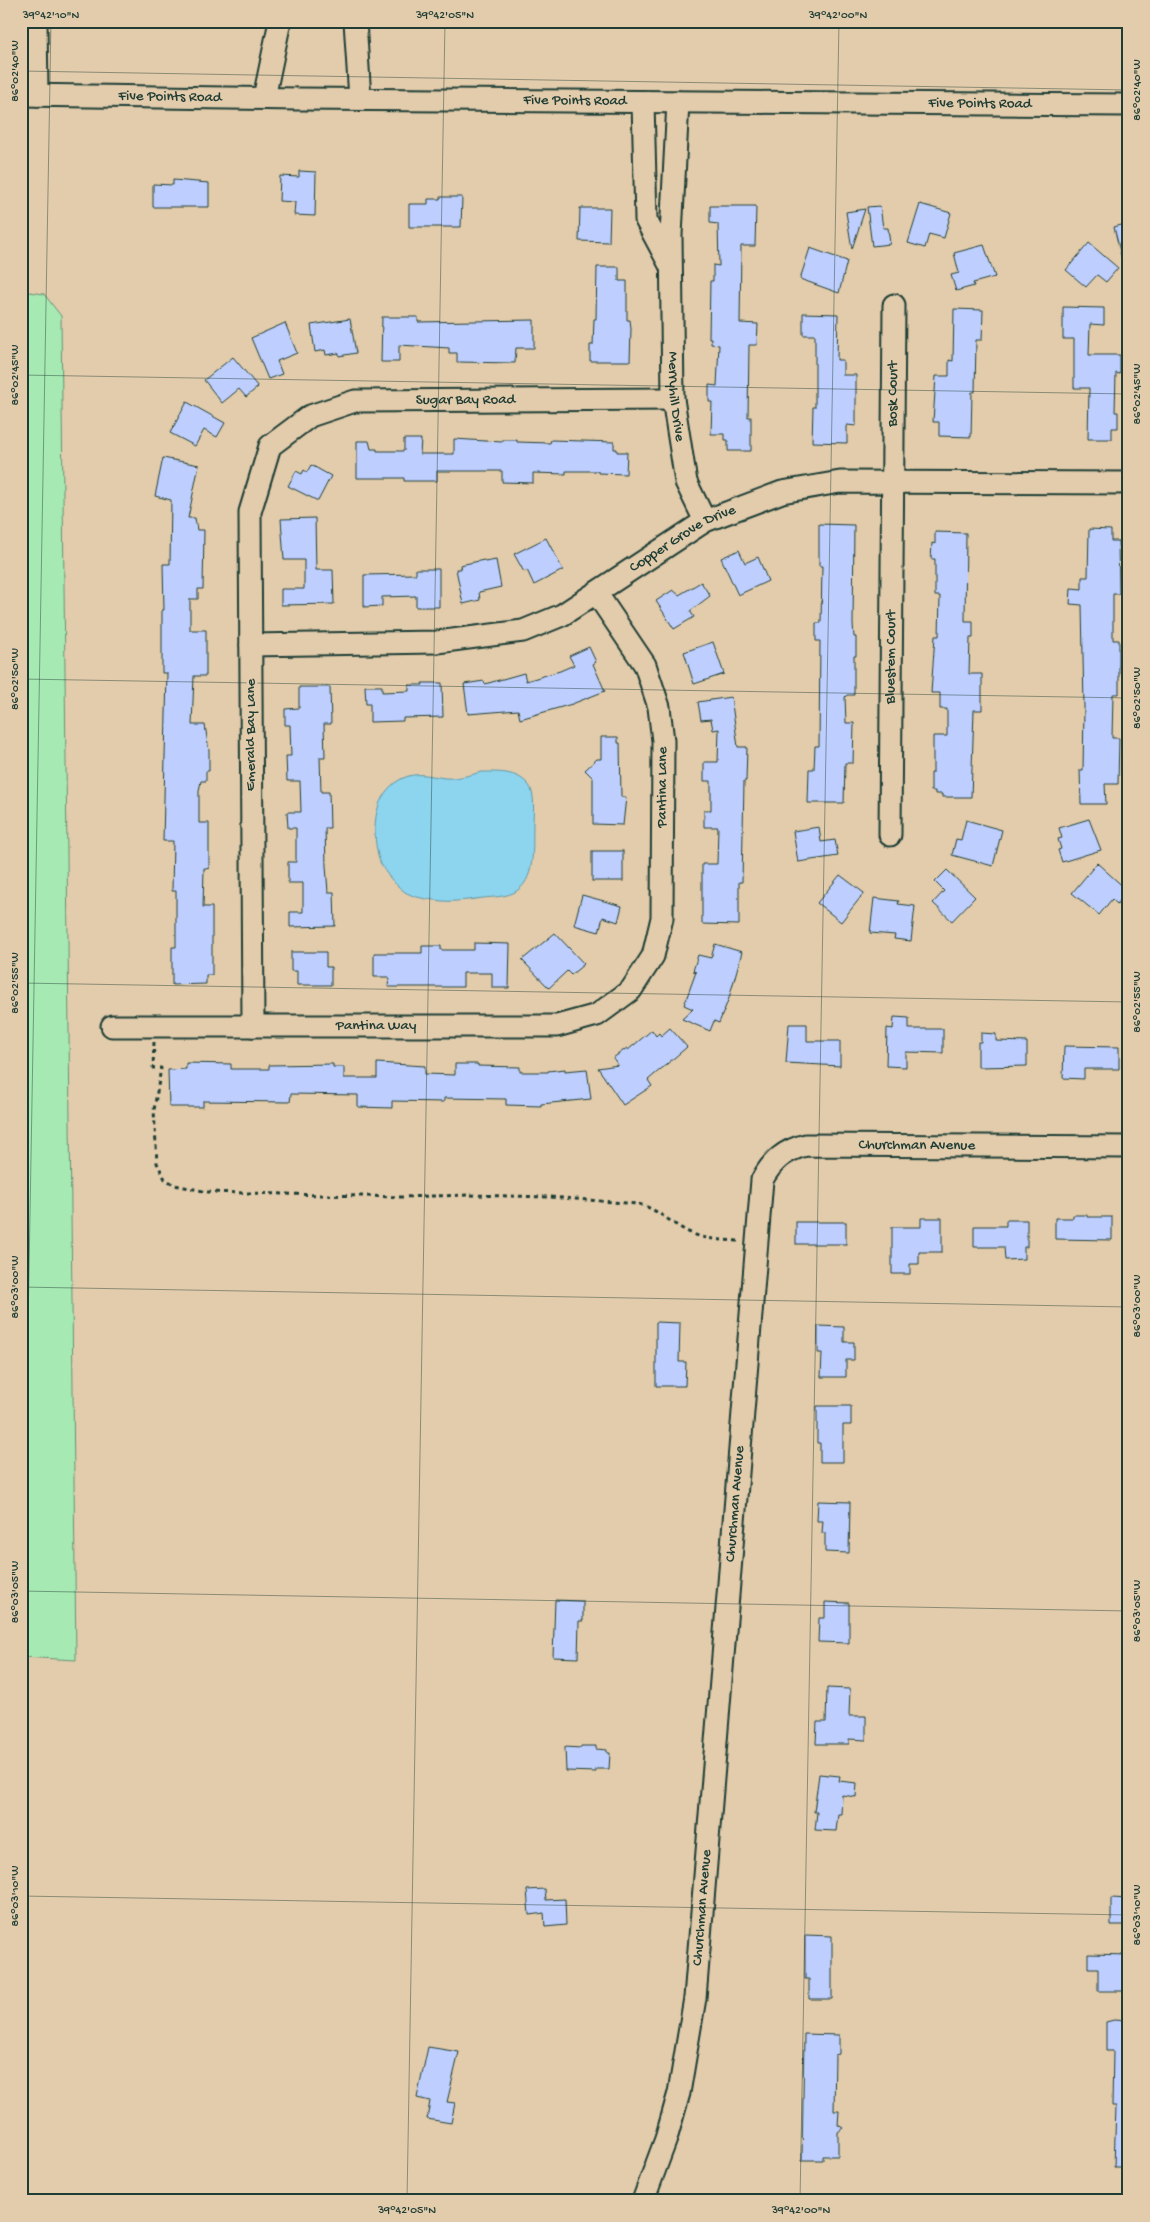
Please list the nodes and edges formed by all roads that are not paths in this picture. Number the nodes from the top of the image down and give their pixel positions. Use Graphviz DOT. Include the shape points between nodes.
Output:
graph roads {
  1 [pos="36,21"];
  2 [pos="280,21"];
  3 [pos="355,21"];
  4 [pos="29,95"];
  5 [pos="264,98"];
  6 [pos="360,100"];
  7 [pos="643,102"];
  8 [pos="678,102"];
  9 [pos="1129,105"];
  10 [pos="671,268"];
  11 [pos="894,305"];
  12 [pos="673,399"];
  13 [pos="270,446"];
  14 [pos="892,482"];
  15 [pos="1129,483"];
  16 [pos="705,521"];
  17 [pos="597,594"];
  18 [pos="251,646"];
  19 [pos="890,835"];
  20 [pos="630,990"];
  21 [pos="112,1026"];
  22 [pos="253,1026"];
  23 [pos="1129,1146"];
  24 [pos="643,2201"];
  1 -- 4 [label="street"];
  2 -- 5 [label="street"];
  3 -- 6 [label="street"];
  4 -- 5 [label="street, Five Points Road"];
  5 -- 6 [label="street, Five Points Road"];
  6 -- 7 [label="street, Five Points Road"];
  7 -- 8 [label="street, Five Points Road"];
  7 -- 10 [label="street, Merryhill Drive" via="646,220"];
  8 -- 9 [label="street, Five Points Road"];
  8 -- 10 [label="street, Merryhill Drive"];
  10 -- 12 [label="street, Merryhill Drive"];
  11 -- 14 [label="street, Bosk Court"];
  12 -- 13 [label="street, Sugar Bay Road" via="355,401 310,416"];
  12 -- 16 [label="street, Merryhill Drive" via="686,482"];
  13 -- 18 [label="street, Emerald Bay Lane" via="250,512"];
  14 -- 15 [label="street, Copper Grove Drive"];
  14 -- 16 [label="street, Copper Grove Drive" via="840,482 782,492"];
  14 -- 19 [label="street, Bluestem Court"];
  16 -- 17 [label="street, Copper Grove Drive"];
  17 -- 18 [label="street, Copper Grove Drive" via="562,615 523,631 437,642"];
  17 -- 20 [label="street, Pantina Lane" via="645,666 659,707 663,741 662,918 653,956"];
  18 -- 22 [label="street, Emerald Bay Lane"];
  20 -- 22 [label="street, Pantina Way" via="597,1015 557,1026"];
  21 -- 22 [label="street, Pantina Way"];
  23 -- 24 [label="street, Churchman Avenue" via="806,1145 776,1159 762,1180 695,1998 679,2093"];
}
